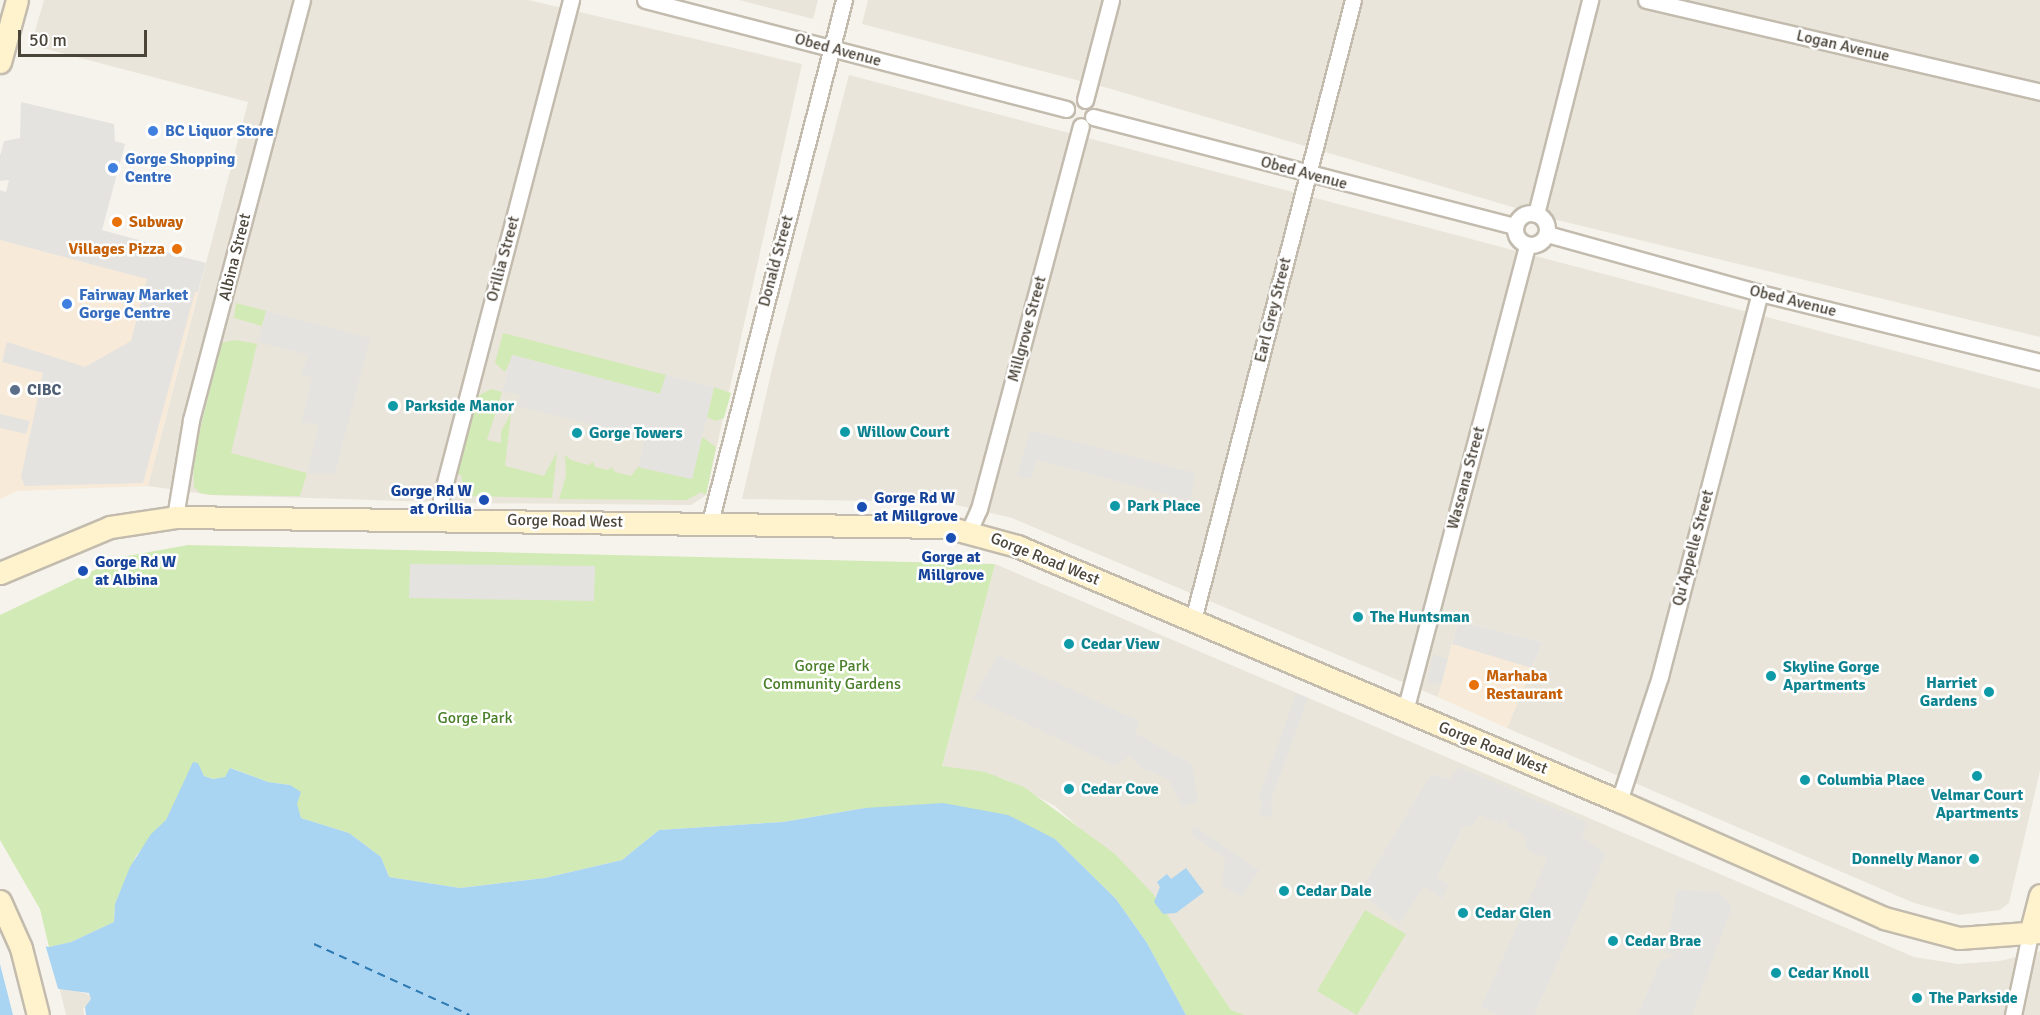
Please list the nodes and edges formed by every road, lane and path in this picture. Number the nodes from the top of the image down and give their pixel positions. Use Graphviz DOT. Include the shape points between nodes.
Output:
graph roads {
  1 [pos="17,0"];
  2 [pos="302,0"];
  3 [pos="571,0"];
  4 [pos="645,0"];
  5 [pos="844,0"];
  6 [pos="1111,0"];
  7 [pos="1353,0"];
  8 [pos="1590,0"];
  9 [pos="1646,0"];
  10 [pos="831,48"];
  11 [pos="0,62"];
  12 [pos="2040,92"];
  13 [pos="1085,100"];
  14 [pos="1066,109"];
  15 [pos="1087,122"];
  16 [pos="1308,175"];
  17 [pos="1536,213"];
  18 [pos="1515,226"];
  19 [pos="1547,234"];
  20 [pos="1527,245"];
  21 [pos="1760,292"];
  22 [pos="2040,362"];
  23 [pos="175,516"];
  24 [pos="440,519"];
  25 [pos="710,522"];
  26 [pos="969,531"];
  27 [pos="0,573"];
  28 [pos="1193,620"];
  29 [pos="1405,711"];
  30 [pos="1619,801"];
  31 [pos="2040,894"];
  32 [pos="0,901"];
  33 [pos="2035,933"];
  34 [pos="38,1015"];
  35 [pos="2013,1015"];
  1 -- 11 [label="main road"];
  2 -- 23 [label="street, Albina Street" via="191,420"];
  3 -- 24 [label="street, Orillia Street" via="455,442"];
  4 -- 10 [label="street, Obed Avenue"];
  5 -- 10 [label="street, Donald Street"];
  6 -- 13 [label="street"];
  7 -- 16 [label="street, Earl Grey Street"];
  8 -- 17 [label="street"];
  9 -- 12 [label="street, Logan Avenue"];
  10 -- 14 [label="street, Obed Avenue"];
  10 -- 25 [label="street, Donald Street"];
  13 -- 14 [label="street" via="1076,99"];
  13 -- 15 [label="street" via="1093,109"];
  14 -- 15 [label="street" via="1069,121"];
  15 -- 16 [label="street, Obed Avenue"];
  15 -- 26 [label="street, Millgrove Street" via="979,509"];
  16 -- 18 [label="street, Obed Avenue"];
  16 -- 28 [label="street, Earl Grey Street"];
  17 -- 18 [label="street" via="1521,217"];
  17 -- 19 [label="street" via="1547,224"];
  18 -- 20 [label="street" via="1519,240"];
  19 -- 20 [label="street" via="1537,244"];
  19 -- 21 [label="street, Obed Avenue"];
  20 -- 29 [label="street, Wascana Street"];
  21 -- 22 [label="street, Obed Avenue"];
  21 -- 30 [label="street, Qu'Appelle Street" via="1660,676"];
  23 -- 24 [label="main road, Gorge Road West"];
  23 -- 27 [label="main road, Gorge Road West" via="110,527"];
  24 -- 25 [label="main road, Gorge Road West"];
  25 -- 26 [label="main road, Gorge Road West" via="918,525"];
  26 -- 28 [label="main road, Gorge Road West" via="1017,546"];
  28 -- 29 [label="main road, Gorge Road West"];
  29 -- 30 [label="main road, Gorge Road West"];
  30 -- 33 [label="main road, Gorge Road West" via="1884,918 1926,932 1959,938"];
  31 -- 33 [label="main road"];
  32 -- 34 [label="main road" via="11,923"];
  33 -- 35 [label="street"];
}
